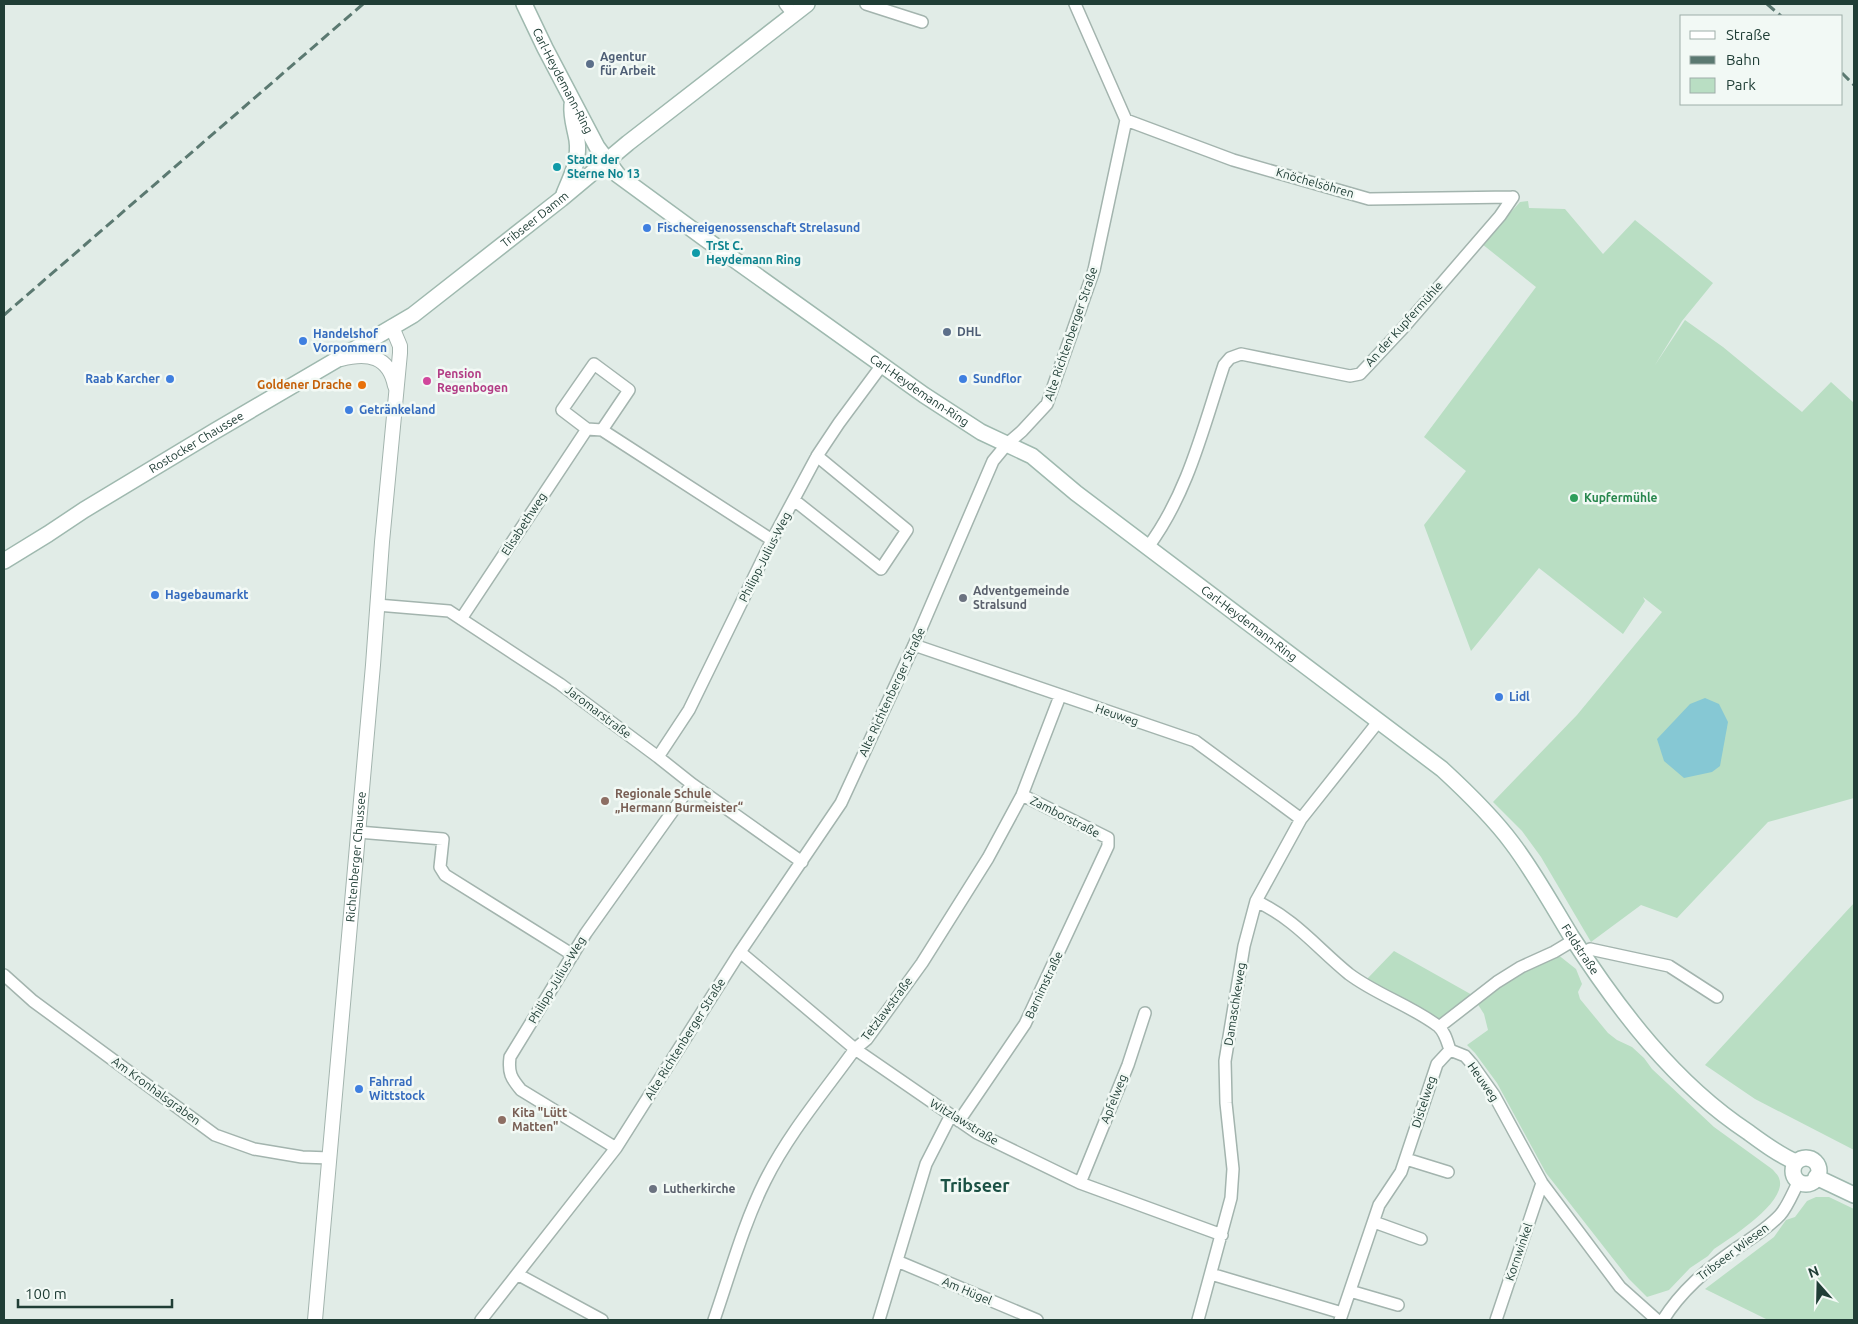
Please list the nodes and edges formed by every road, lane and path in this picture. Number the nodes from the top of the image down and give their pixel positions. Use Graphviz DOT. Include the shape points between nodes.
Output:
graph roads {
  1 [pos="524,4"];
  2 [pos="807,4"];
  3 [pos="870,4"];
  4 [pos="1076,4"];
  5 [pos="789,9"];
  6 [pos="922,22"];
  7 [pos="572,101"];
  8 [pos="1126,120"];
  9 [pos="606,160"];
  10 [pos="1513,197"];
  11 [pos="562,198"];
  12 [pos="392,327"];
  13 [pos="331,362"];
  14 [pos="882,365"];
  15 [pos="396,392"];
  16 [pos="587,429"];
  17 [pos="602,430"];
  18 [pos="1007,444"];
  19 [pos="818,456"];
  20 [pos="794,500"];
  21 [pos="772,540"];
  22 [pos="1148,547"];
  23 [pos="4,561"];
  24 [pos="377,605"];
  25 [pos="461,619"];
  26 [pos="914,644"];
  27 [pos="1060,696"];
  28 [pos="1378,722"];
  29 [pos="658,757"];
  30 [pos="692,784"];
  31 [pos="1022,795"];
  32 [pos="1300,819"];
  33 [pos="358,832"];
  34 [pos="1108,838"];
  35 [pos="802,862"];
  36 [pos="1256,901"];
  37 [pos="1574,940"];
  38 [pos="740,952"];
  39 [pos="1583,953"];
  40 [pos="573,955"];
  41 [pos="4,975"];
  42 [pos="1718,997"];
  43 [pos="1145,1013"];
  44 [pos="1439,1027"];
  45 [pos="855,1049"];
  46 [pos="1450,1050"];
  47 [pos="955,1118"];
  48 [pos="616,1148"];
  49 [pos="330,1158"];
  50 [pos="1406,1159"];
  51 [pos="1796,1162"];
  52 [pos="1448,1172"];
  53 [pos="1816,1177"];
  54 [pos="1799,1181"];
  55 [pos="1080,1183"];
  56 [pos="1542,1183"];
  57 [pos="1854,1196"];
  58 [pos="1374,1222"];
  59 [pos="1222,1235"];
  60 [pos="1421,1239"];
  61 [pos="897,1261"];
  62 [pos="517,1274"];
  63 [pos="1211,1274"];
  64 [pos="1350,1291"];
  65 [pos="1398,1305"];
  66 [pos="1341,1317"];
  67 [pos="315,1320"];
  68 [pos="481,1320"];
  69 [pos="602,1320"];
  70 [pos="714,1320"];
  71 [pos="879,1320"];
  72 [pos="1037,1320"];
  73 [pos="1198,1320"];
  74 [pos="1496,1320"];
  75 [pos="1658,1320"];
  76 [pos="1663,1320"];
  1 -- 7 [label="main road, Carl-Heydemann-Ring"];
  2 -- 5 [label="main road, Tribseer Damm"];
  3 -- 6 [label="street"];
  4 -- 8 [label="street"];
  5 -- 9 [label="main road, Tribseer Damm"];
  7 -- 9 [label="main road, Carl-Heydemann-Ring"];
  7 -- 11 [label="main road" via="577,155"];
  8 -- 10 [label="street, Knöchelsöhren" via="1233,160 1369,199"];
  8 -- 18 [label="street, Alte Richtenberger Straße" via="1094,270 1046,404"];
  9 -- 11 [label="main road, Tribseer Damm"];
  9 -- 14 [label="main road, Carl-Heydemann-Ring" via="618,175"];
  10 -- 22 [label="street, An der Kupfermühle" via="1405,326 1360,374 1350,376 1240,354 1230,358 1224,365 1184,485"];
  11 -- 12 [label="main road, Tribseer Damm" via="441,293"];
  12 -- 13 [label="main road, Rostocker Chaussee"];
  12 -- 15 [label="street, Richtenberger Chaussee" via="400,346"];
  13 -- 15 [label="street, Richtenberger Chaussee" via="358,356 378,359 390,372"];
  13 -- 23 [label="main road, Rostocker Chaussee"];
  14 -- 18 [label="main road, Carl-Heydemann-Ring" via="981,432"];
  14 -- 19 [label="street, Philipp-Julius-Weg" via="838,423"];
  15 -- 24 [label="street, Richtenberger Chaussee"];
  16 -- 17 [label="street"];
  16 -- 17 [label="street" via="562,410 594,364 629,390"];
  16 -- 25 [label="street, Elisabethweg"];
  17 -- 21 [label="street"];
  18 -- 22 [label="main road, Carl-Heydemann-Ring" via="1032,456"];
  18 -- 26 [label="street, Alte Richtenberger Straße" via="993,461"];
  19 -- 20 [label="street, Philipp-Julius-Weg"];
  19 -- 20 [label="street" via="907,530 881,569"];
  20 -- 21 [label="street, Philipp-Julius-Weg"];
  21 -- 29 [label="street, Philipp-Julius-Weg" via="689,710"];
  22 -- 28 [label="main road, Carl-Heydemann-Ring"];
  24 -- 25 [label="street, Jaromarstraße" via="449,611"];
  24 -- 33 [label="street, Richtenberger Chaussee"];
  25 -- 29 [label="street, Jaromarstraße" via="560,684"];
  26 -- 27 [label="street, Heuweg"];
  26 -- 35 [label="street, Alte Richtenberger Straße" via="841,803"];
  27 -- 31 [label="street, Tetzlawstraße"];
  27 -- 32 [label="street, Heuweg" via="1194,741"];
  28 -- 32 [label="street, Damaschkeweg"];
  28 -- 37 [label="main road, Feldstraße" via="1442,769 1492,818 1513,844"];
  29 -- 30 [label="street, Jaromarstraße"];
  30 -- 35 [label="street, Jaromarstraße"];
  30 -- 40 [label="street, Philipp-Julius-Weg"];
  31 -- 34 [label="street, Zamborstraße"];
  31 -- 45 [label="street, Tetzlawstraße" via="988,858 922,963 867,1038"];
  32 -- 36 [label="street, Damaschkeweg"];
  33 -- 40 [label="street" via="443,839 440,867 445,875"];
  33 -- 49 [label="street, Richtenberger Chaussee"];
  34 -- 47 [label="street, Barnimstraße" via="1108,846 1026,1024"];
  35 -- 38 [label="street, Alte Richtenberger Straße"];
  36 -- 44 [label="street" via="1290,921 1362,983"];
  36 -- 59 [label="street, Damaschkeweg" via="1244,946 1225,1061 1232,1169 1231,1198"];
  37 -- 39 [label="main road, Feldstraße"];
  37 -- 44 [label="street" via="1497,982"];
  38 -- 45 [label="street, Witzlawstraße"];
  38 -- 48 [label="street, Alte Richtenberger Straße"];
  39 -- 42 [label="street" via="1590,949 1669,966"];
  39 -- 51 [label="main road, Feldstraße" via="1633,1023 1691,1088 1726,1118"];
  40 -- 48 [label="street, Philipp-Julius-Weg" via="510,1057 508,1070 521,1090"];
  41 -- 49 [label="street, Am Kronhalsgraben" via="33,1001 215,1134 254,1149"];
  43 -- 55 [label="street, Apfelweg" via="1128,1065"];
  44 -- 46 [label="street"];
  45 -- 47 [label="street, Witzlawstraße"];
  45 -- 70 [label="street, Tetzlawstraße" via="797,1128 765,1181"];
  46 -- 50 [label="street, Distelweg" via="1437,1064"];
  46 -- 56 [label="street, Heuweg" via="1465,1056 1483,1079"];
  47 -- 55 [label="street, Witzlawstraße"];
  47 -- 61 [label="street, Barnimstraße" via="926,1164"];
  48 -- 62 [label="street, Alte Richtenberger Straße"];
  49 -- 67 [label="street, Richtenberger Chaussee"];
  50 -- 52 [label="street"];
  50 -- 58 [label="street, Distelweg" via="1379,1205"];
  51 -- 53 [label="main road, Feldstraße" via="1803,1158 1812,1159 1818,1169"];
  51 -- 54 [label="main road" via="1793,1170"];
  53 -- 54 [label="main road" via="1810,1182"];
  53 -- 57 [label="main road"];
  54 -- 76 [label="street, Tribseer Wiesen" via="1781,1214 1692,1284"];
  55 -- 59 [label="street, Witzlawstraße"];
  56 -- 74 [label="street, Kornwinkel"];
  56 -- 75 [label="street, Heuweg" via="1620,1287"];
  58 -- 60 [label="street"];
  58 -- 64 [label="street, Distelweg"];
  59 -- 63 [label="street, Damaschkeweg"];
  61 -- 71 [label="street, Barnimstraße"];
  61 -- 72 [label="street, Am Hügel"];
  62 -- 68 [label="street, Alte Richtenberger Straße"];
  62 -- 69 [label="street"];
  63 -- 66 [label="street"];
  63 -- 73 [label="street, Damaschkeweg"];
  64 -- 65 [label="street"];
  64 -- 66 [label="street, Distelweg"];
}
